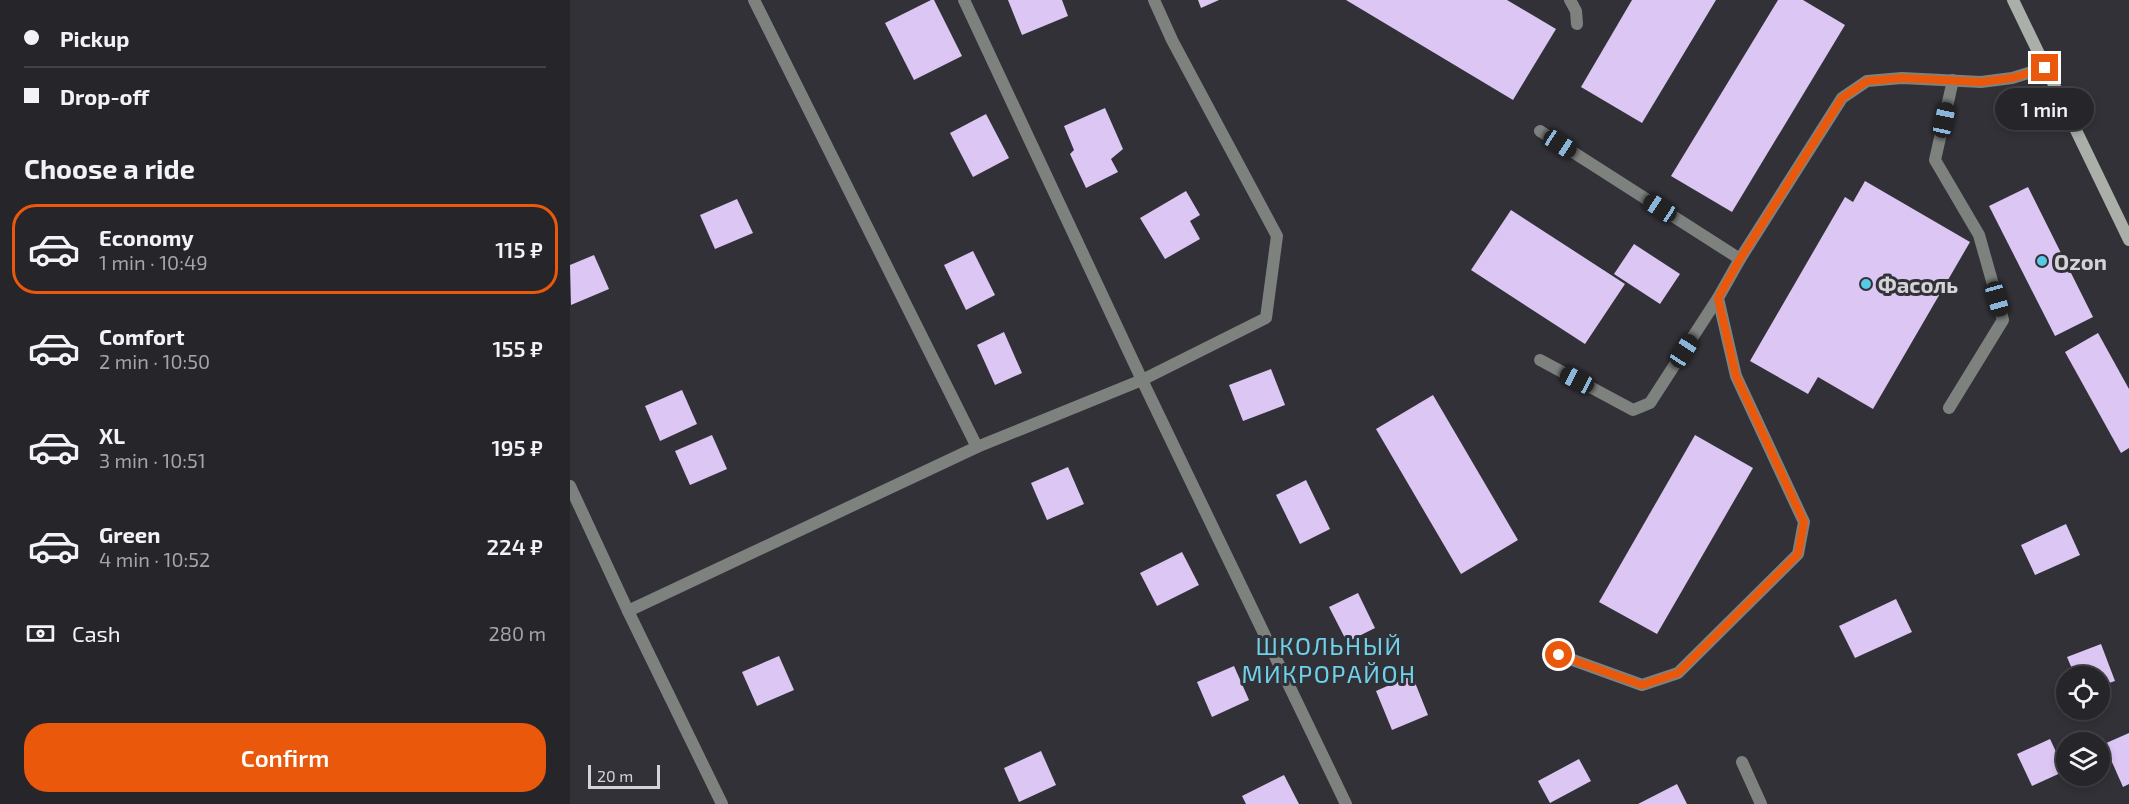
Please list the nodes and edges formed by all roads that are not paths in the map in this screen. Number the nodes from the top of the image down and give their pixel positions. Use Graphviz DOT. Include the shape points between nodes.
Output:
graph roads {
  1 [pos="754,0"];
  2 [pos="964,0"];
  3 [pos="1154,0"];
  4 [pos="1570,0"];
  5 [pos="2013,0"];
  6 [pos="1577,24"];
  7 [pos="2045,68"];
  8 [pos="1953,80"];
  9 [pos="1540,131"];
  10 [pos="2129,240"];
  11 [pos="1740,259"];
  12 [pos="1718,298"];
  13 [pos="1540,360"];
  14 [pos="1142,380"];
  15 [pos="1948,408"];
  16 [pos="977,447"];
  17 [pos="570,486"];
  18 [pos="628,610"];
  19 [pos="1559,655"];
  20 [pos="1742,762"];
  21 [pos="722,804"];
  22 [pos="1346,804"];
  23 [pos="1761,804"];
  1 -- 16 [label="street"];
  2 -- 14 [label="street"];
  3 -- 14 [label="street" via="1277,236 1266,318"];
  4 -- 6 [label="street"];
  5 -- 7 [label="street"];
  7 -- 8 [label="street" via="2012,78"];
  7 -- 10 [label="street"];
  8 -- 11 [label="street" via="1867,81 1842,98"];
  8 -- 15 [label="street" via="1935,160 1979,235 2003,320"];
  9 -- 11 [label="street"];
  11 -- 12 [label="street"];
  12 -- 13 [label="street" via="1650,403 1633,410"];
  12 -- 19 [label="street" via="1736,376 1804,522 1798,554 1678,673 1642,685"];
  14 -- 16 [label="street"];
  14 -- 22 [label="street"];
  16 -- 18 [label="street"];
  17 -- 18 [label="street"];
  18 -- 21 [label="street"];
  20 -- 23 [label="street"];
}
